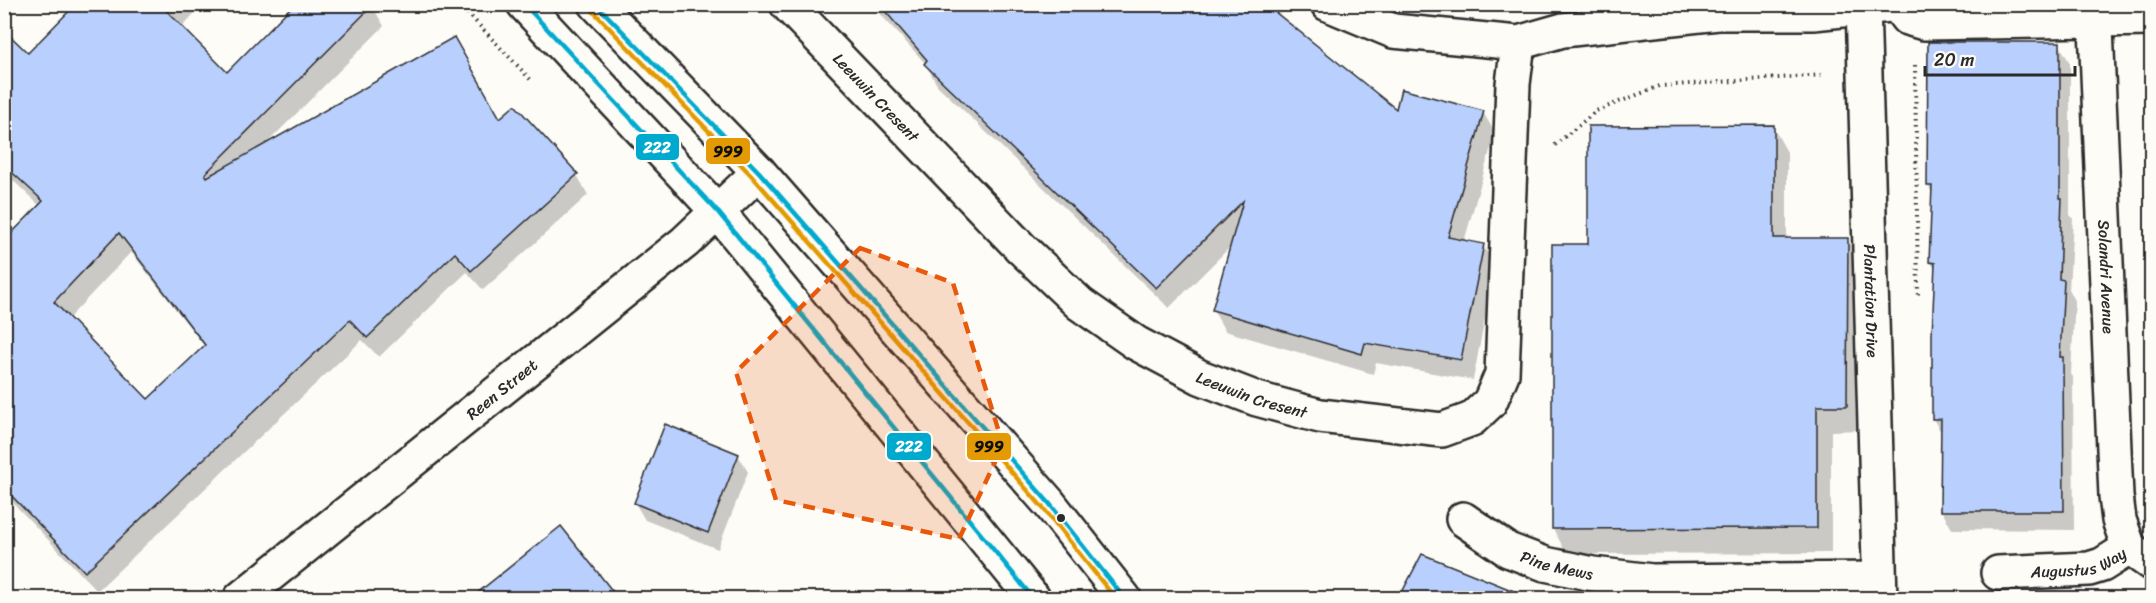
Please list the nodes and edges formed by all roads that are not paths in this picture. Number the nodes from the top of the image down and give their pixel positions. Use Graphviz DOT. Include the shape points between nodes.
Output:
graph roads {
  1 [pos="524,4"];
  2 [pos="596,4"];
  3 [pos="788,4"];
  4 [pos="1328,4"];
  5 [pos="1899,5"];
  6 [pos="1863,7"];
  7 [pos="2095,12"];
  8 [pos="2151,19"];
  9 [pos="1518,43"];
  10 [pos="759,172"];
  11 [pos="718,212"];
  12 [pos="1463,519"];
  13 [pos="2140,556"];
  14 [pos="1998,573"];
  15 [pos="1879,589"];
  16 [pos="241,598"];
  17 [pos="1033,598"];
  18 [pos="1124,598"];
  1 -- 11 [label="street"];
  2 -- 10 [label="street"];
  3 -- 9 [label="street, Leeuwin Cresent" via="1021,248 1080,304 1136,343 1200,377 1257,399 1320,416 1442,430 1472,419 1491,402 1502,374 1513,84"];
  4 -- 9 [label="street" via="1393,31"];
  5 -- 6 [label="street"];
  5 -- 7 [label="street" via="1907,18 1924,23"];
  6 -- 9 [label="street" via="1813,13 1718,13 1563,30"];
  6 -- 15 [label="street, Plantation Drive"];
  7 -- 8 [label="street"];
  7 -- 13 [label="street, Solandri Avenue" via="2116,496 2119,520"];
  10 -- 11 [label="street, Reen Street"];
  10 -- 18 [label="street" via="1049,503"];
  11 -- 16 [label="street, Reen Street"];
  11 -- 17 [label="street"];
  12 -- 15 [label="street, Pine Mews" via="1508,550 1545,564 1593,574 1652,581"];
  13 -- 14 [label="street, Augustus Way" via="2089,569"];
}
